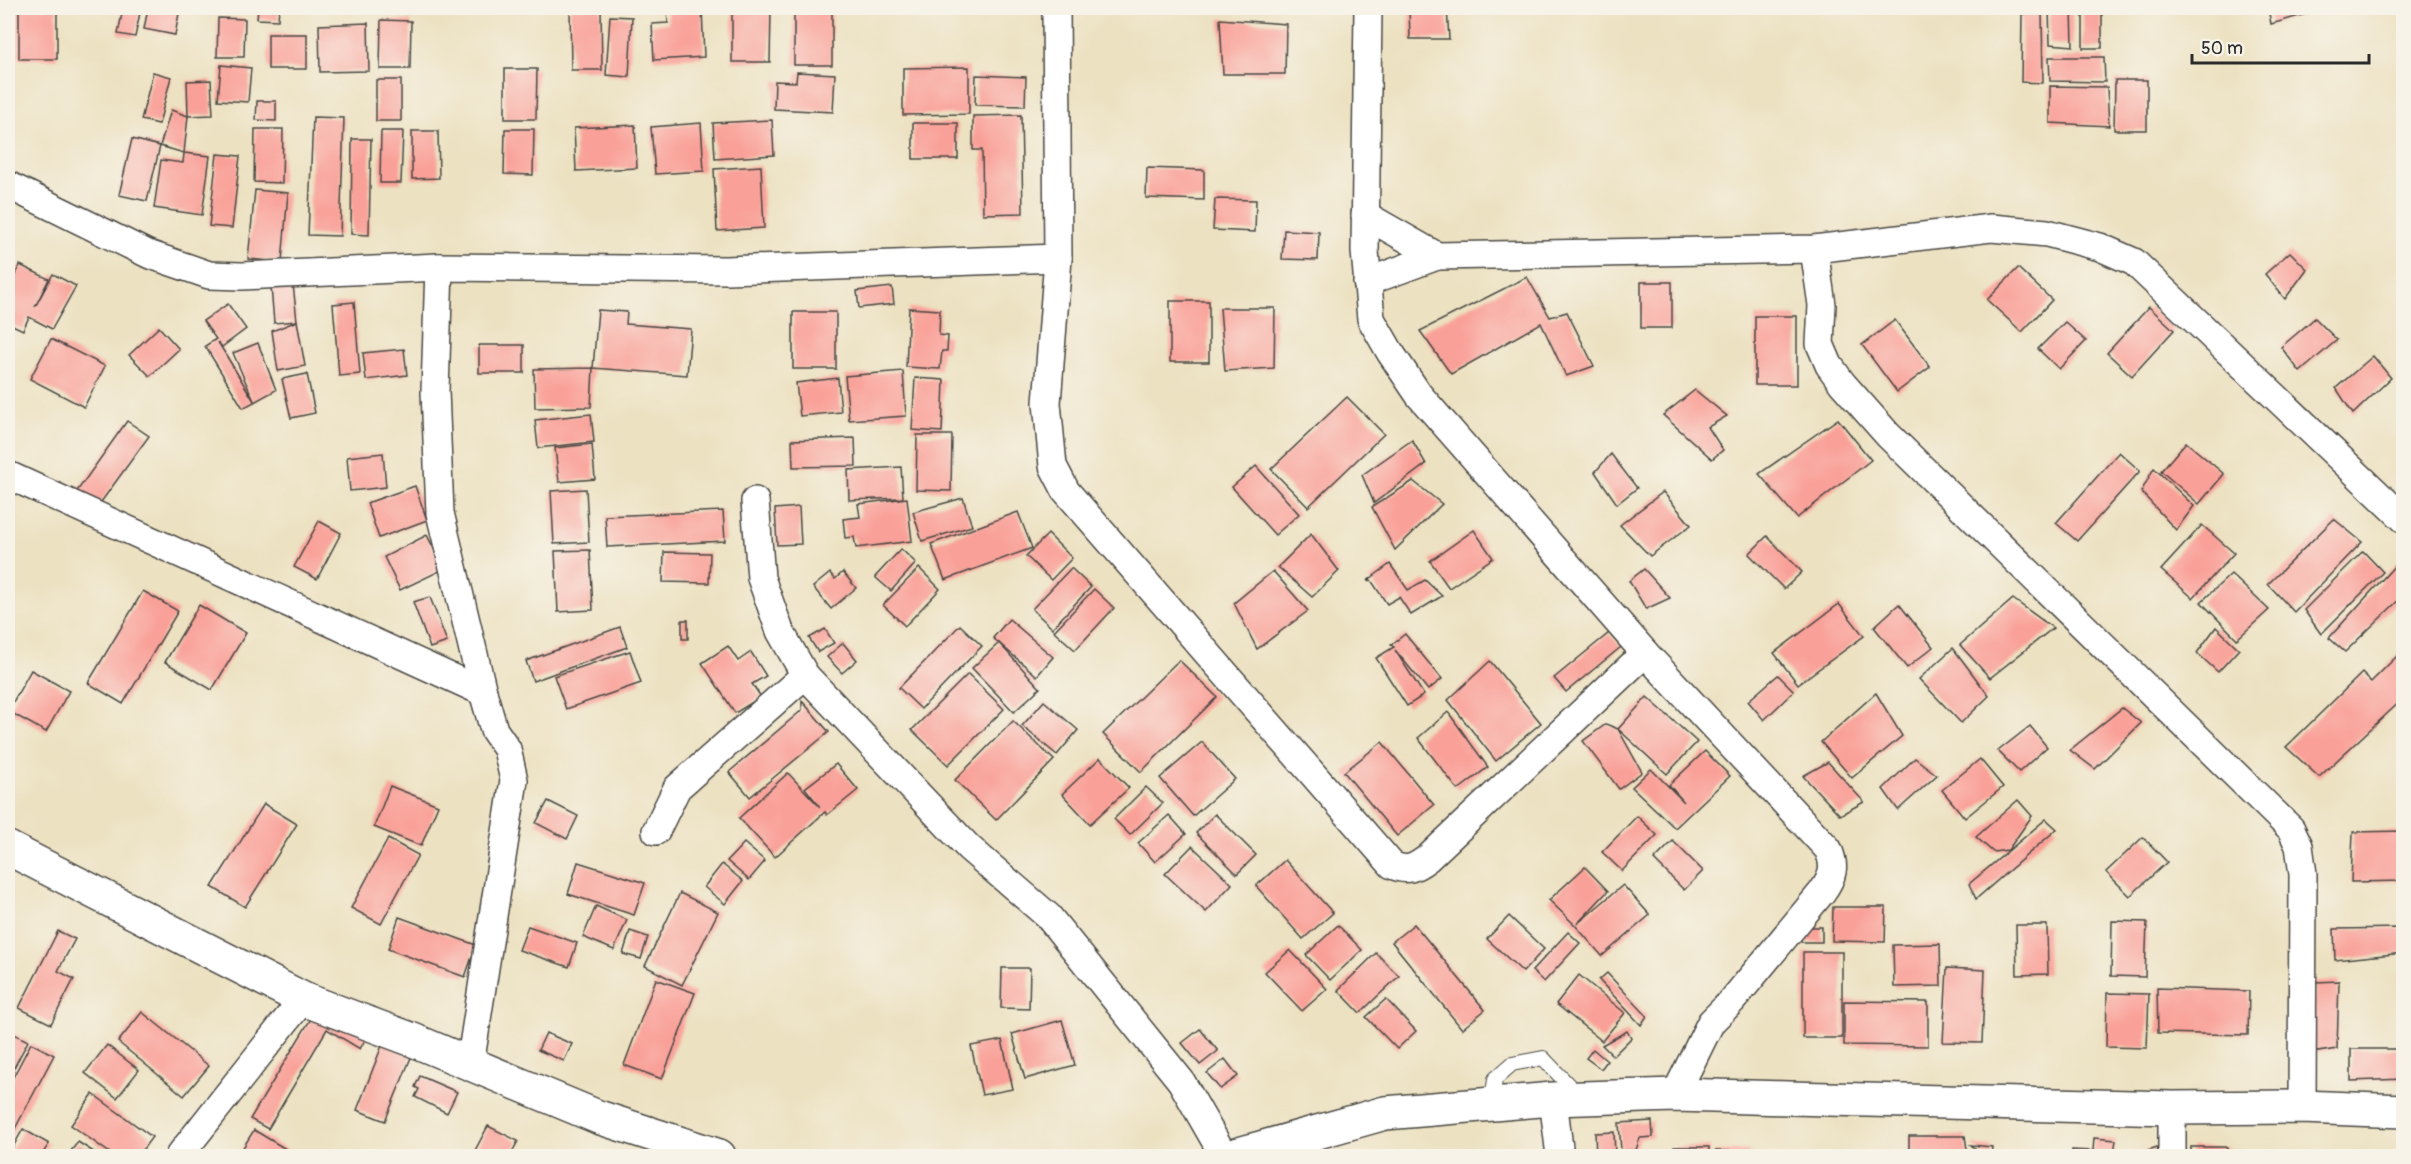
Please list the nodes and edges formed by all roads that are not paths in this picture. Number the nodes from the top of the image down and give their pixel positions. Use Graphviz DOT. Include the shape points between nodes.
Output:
graph roads {
  1 [pos="1056,8"];
  2 [pos="1368,8"];
  3 [pos="8,185"];
  4 [pos="1365,215"];
  5 [pos="1814,249"];
  6 [pos="1437,256"];
  7 [pos="1058,258"];
  8 [pos="439,267"];
  9 [pos="1367,282"];
  10 [pos="8,475"];
  11 [pos="755,501"];
  12 [pos="2403,519"];
  13 [pos="1645,653"];
  14 [pos="805,675"];
  15 [pos="483,692"];
  16 [pos="656,831"];
  17 [pos="8,848"];
  18 [pos="303,999"];
  19 [pos="470,1065"];
  20 [pos="1676,1095"];
  21 [pos="1567,1099"];
  22 [pos="2302,1107"];
  23 [pos="2172,1108"];
  24 [pos="2403,1111"];
  25 [pos="179,1156"];
  26 [pos="718,1156"];
  27 [pos="1224,1156"];
  28 [pos="1232,1156"];
  29 [pos="1560,1156"];
  30 [pos="2172,1156"];
  1 -- 7 [label="street"];
  2 -- 4 [label="street"];
  3 -- 8 [label="street" via="148,254 209,275"];
  4 -- 6 [label="street"];
  4 -- 9 [label="street"];
  5 -- 6 [label="street"];
  5 -- 12 [label="street" via="1991,228 2047,233 2100,247 2134,262"];
  5 -- 22 [label="street" via="1822,305 1821,344 1842,383 1896,444 2291,829 2299,846 2303,874"];
  6 -- 9 [label="street"];
  7 -- 8 [label="street" via="726,270"];
  7 -- 13 [label="street" via="1047,403 1053,466 1066,491 1392,865 1401,870 1414,868 1428,858"];
  8 -- 15 [label="street" via="435,391 440,513"];
  9 -- 13 [label="street" via="1371,319 1419,395"];
  10 -- 15 [label="street"];
  11 -- 14 [label="street" via="761,578 780,631"];
  13 -- 20 [label="street" via="1828,849 1834,862 1832,879 1711,1022"];
  14 -- 16 [label="street" via="676,788"];
  14 -- 27 [label="street" via="969,848 1048,916 1180,1081"];
  15 -- 19 [label="street" via="494,730 507,749 514,780"];
  17 -- 18 [label="street"];
  18 -- 19 [label="street"];
  18 -- 25 [label="street"];
  19 -- 26 [label="street" via="598,1117"];
  20 -- 21 [label="street"];
  20 -- 23 [label="street"];
  21 -- 28 [label="street" via="1385,1113"];
  21 -- 29 [label="street"];
  22 -- 23 [label="street"];
  22 -- 24 [label="street"];
  23 -- 30 [label="street"];
}
